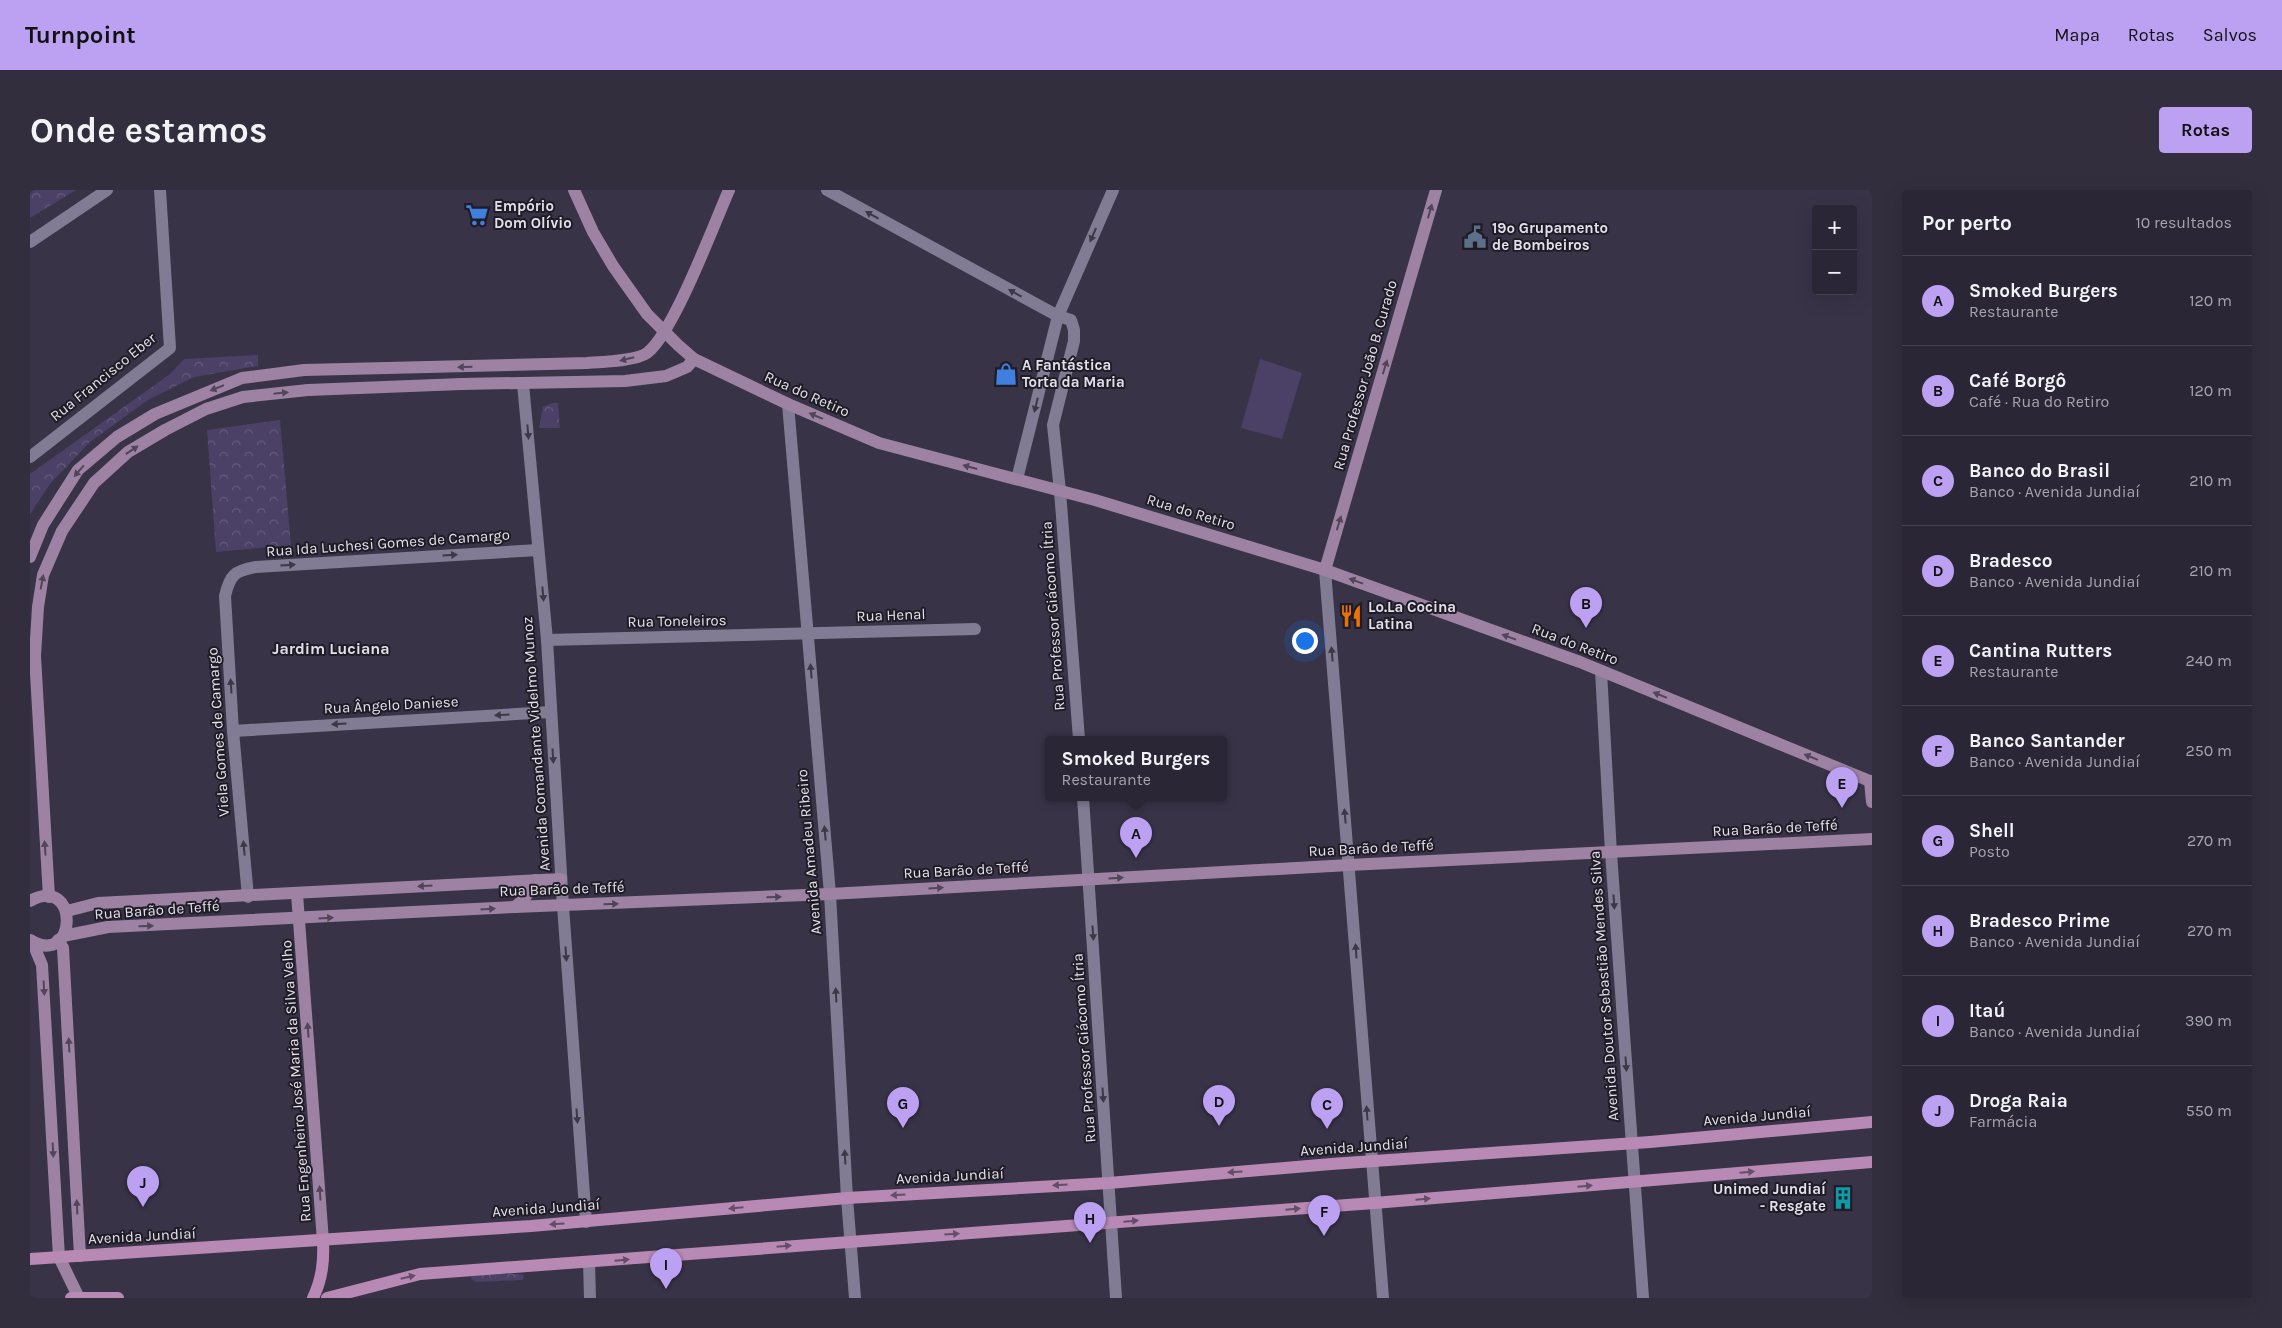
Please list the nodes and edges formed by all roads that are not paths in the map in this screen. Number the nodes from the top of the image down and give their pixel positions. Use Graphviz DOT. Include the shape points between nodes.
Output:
graph roads {
  1 [pos="107,190"];
  2 [pos="160,190"];
  3 [pos="574,190"];
  4 [pos="729,190"];
  5 [pos="827,190"];
  6 [pos="1113,190"];
  7 [pos="1436,190"];
  8 [pos="30,242"];
  9 [pos="1058,316"];
  10 [pos="664,331"];
  11 [pos="694,359"];
  12 [pos="538,365"];
  13 [pos="523,384"];
  14 [pos="788,404"];
  15 [pos="30,457"];
  16 [pos="1017,480"];
  17 [pos="1060,491"];
  18 [pos="538,550"];
  19 [pos="30,557"];
  20 [pos="239,570"];
  21 [pos="1325,570"];
  22 [pos="975,629"];
  23 [pos="807,634"];
  24 [pos="547,640"];
  25 [pos="1601,671"];
  26 [pos="550,712"];
  27 [pos="234,731"];
  28 [pos="1079,736"];
  29 [pos="1871,782"];
  30 [pos="1083,801"];
  31 [pos="1872,802"];
  32 [pos="1872,839"];
  33 [pos="1611,853"];
  34 [pos="1349,865"];
  35 [pos="561,879"];
  36 [pos="535,880"];
  37 [pos="1089,880"];
  38 [pos="297,894"];
  39 [pos="830,894"];
  40 [pos="49,897"];
  41 [pos="248,897"];
  42 [pos="30,901"];
  43 [pos="563,906"];
  44 [pos="515,907"];
  45 [pos="66,911"];
  46 [pos="301,919"];
  47 [pos="61,938"];
  48 [pos="31,941"];
  49 [pos="1872,1122"];
  50 [pos="1631,1143"];
  51 [pos="1370,1162"];
  52 [pos="1872,1162"];
  53 [pos="1633,1182"];
  54 [pos="1109,1183"];
  55 [pos="847,1198"];
  56 [pos="1374,1203"];
  57 [pos="586,1222"];
  58 [pos="1112,1223"];
  59 [pos="323,1241"];
  60 [pos="851,1241"];
  61 [pos="59,1256"];
  62 [pos="80,1256"];
  63 [pos="30,1259"];
  64 [pos="589,1262"];
  65 [pos="386,1282"];
  66 [pos="76,1298"];
  67 [pos="118,1298"];
  68 [pos="313,1298"];
  69 [pos="327,1298"];
  70 [pos="354,1298"];
  71 [pos="590,1298"];
  72 [pos="855,1298"];
  73 [pos="1116,1298"];
  74 [pos="1383,1298"];
  75 [pos="1643,1298"];
  1 -- 8 [label="street"];
  2 -- 15 [label="street, Rua Francisco Eber" via="170,348"];
  3 -- 10 [label="main road, Rua do Retiro" via="613,266 647,314"];
  4 -- 10 [label="main road"];
  9 -- 5 [label="street, one-way"];
  6 -- 9 [label="street, one-way"];
  21 -- 7 [label="main road, Rua Professor João B. Curado, one-way"];
  9 -- 16 [label="street, one-way"];
  9 -- 17 [label="street, Rua Professor Giácomo Ítria" via="1071,320 1074,330 1053,425"];
  10 -- 11 [label="main road, Rua do Retiro"];
  10 -- 12 [label="main road, one-way" via="646,354 619,361"];
  11 -- 13 [label="main road" via="666,376 625,381"];
  11 -- 14 [label="main road, Rua do Retiro"];
  12 -- 13 [label="main road"];
  12 -- 19 [label="main road, one-way" via="304,370 242,378 155,414 117,437 78,470 43,525"];
  13 -- 18 [label="street, Avenida Comandante Videlmo Munoz, one-way"];
  40 -- 13 [label="main road, one-way" via="35,656 38,607 42,575 62,531 94,483 128,452 165,430 206,409 243,397 308,390"];
  16 -- 14 [label="main road, Rua do Retiro, one-way" via="879,443"];
  14 -- 23 [label="street, Avenida Amadeu Ribeiro"];
  16 -- 17 [label="main road, Rua do Retiro"];
  17 -- 21 [label="main road, Rua do Retiro"];
  17 -- 28 [label="street, Rua Professor Giácomo Ítria"];
  20 -- 18 [label="street, Rua Ida Luchesi Gomes de Camargo, one-way"];
  18 -- 24 [label="street, Avenida Comandante Videlmo Munoz, one-way"];
  27 -- 20 [label="street, Viela Gomes de Camargo, one-way" via="225,596 228,581"];
  25 -- 21 [label="main road, Rua do Retiro, one-way"];
  34 -- 21 [label="street, one-way"];
  22 -- 23 [label="street, Rua Henal"];
  23 -- 24 [label="street, Rua Toneleiros"];
  39 -- 23 [label="street, Avenida Amadeu Ribeiro, one-way"];
  24 -- 26 [label="street, Avenida Comandante Videlmo Munoz"];
  29 -- 25 [label="main road, Rua do Retiro, one-way"];
  25 -- 33 [label="street, Avenida Doutor Sebastião Mendes Silva"];
  26 -- 27 [label="street, Rua Ângelo Daniese, one-way"];
  26 -- 35 [label="street, Avenida Comandante Videlmo Munoz, one-way"];
  41 -- 27 [label="street, Viela Gomes de Camargo, one-way"];
  29 -- 31 [label="main road"];
  30 -- 37 [label="street, Rua Professor Giácomo Ítria"];
  32 -- 33 [label="main road, Rua Barão de Teffé"];
  33 -- 34 [label="main road, Rua Barão de Teffé"];
  33 -- 50 [label="street, Avenida Doutor Sebastião Mendes Silva, one-way"];
  37 -- 34 [label="main road, Rua Barão de Teffé, one-way"];
  51 -- 34 [label="street, one-way"];
  35 -- 36 [label="main road, Rua Barão de Teffé"];
  35 -- 43 [label="street, Avenida Comandante Videlmo Munoz"];
  36 -- 38 [label="main road, Rua Barão de Teffé, one-way"];
  36 -- 44 [label="main road" via="525,898"];
  39 -- 37 [label="main road, Rua Barão de Teffé, one-way"];
  37 -- 54 [label="street, Rua Professor Giácomo Ítria, one-way"];
  38 -- 41 [label="main road, Rua Barão de Teffé"];
  38 -- 46 [label="main road, Rua Engenheiro José Maria da Silva Velho"];
  43 -- 39 [label="main road, Rua Barão de Teffé, one-way"];
  55 -- 39 [label="street, Avenida Amadeu Ribeiro, one-way"];
  40 -- 42 [label="main road"];
  40 -- 45 [label="main road" via="60,902"];
  41 -- 45 [label="main road, Rua Barão de Teffé" via="98,903"];
  43 -- 44 [label="main road, Rua Barão de Teffé"];
  43 -- 57 [label="street, Avenida Comandante Videlmo Munoz, one-way"];
  46 -- 44 [label="main road, Rua Barão de Teffé, one-way"];
  45 -- 47 [label="main road" via="68,924"];
  47 -- 46 [label="main road, Rua Barão de Teffé, one-way" via="108,928"];
  59 -- 46 [label="main road, Rua Engenheiro José Maria da Silva Velho, one-way"];
  47 -- 48 [label="main road, Rua Barão de Teffé" via="45,945"];
  62 -- 47 [label="main road, one-way"];
  48 -- 61 [label="main road, one-way" via="42,965"];
  49 -- 50 [label="main road, Avenida Jundiaí"];
  50 -- 51 [label="main road, Avenida Jundiaí"];
  50 -- 53 [label="street, Avenida Doutor Sebastião Mendes Silva"];
  51 -- 54 [label="main road, Avenida Jundiaí, one-way"];
  51 -- 56 [label="street"];
  53 -- 52 [label="main road, one-way"];
  56 -- 53 [label="main road, one-way"];
  53 -- 75 [label="street, Avenida Doutor Sebastião Mendes Silva"];
  54 -- 55 [label="main road, Avenida Jundiaí, one-way"];
  54 -- 58 [label="street, Rua Professor Giácomo Ítria"];
  55 -- 57 [label="main road, Avenida Jundiaí, one-way"];
  55 -- 60 [label="street, Avenida Amadeu Ribeiro"];
  58 -- 56 [label="main road, one-way"];
  56 -- 74 [label="street"];
  57 -- 59 [label="main road, Avenida Jundiaí, one-way"];
  60 -- 58 [label="main road, one-way"];
  58 -- 73 [label="street, Rua Professor Giácomo Ítria"];
  59 -- 62 [label="main road, Avenida Jundiaí"];
  59 -- 68 [label="main road" via="324,1261"];
  64 -- 60 [label="main road, one-way"];
  60 -- 72 [label="street, Avenida Amadeu Ribeiro"];
  61 -- 62 [label="main road, Avenida Jundiaí"];
  61 -- 63 [label="main road, Avenida Jundiaí"];
  61 -- 66 [label="main road"];
  65 -- 64 [label="main road, one-way" via="420,1274"];
  64 -- 71 [label="street"];
  65 -- 69 [label="main road"];
  65 -- 70 [label="main road"];
  66 -- 67 [label="main road"];
}
